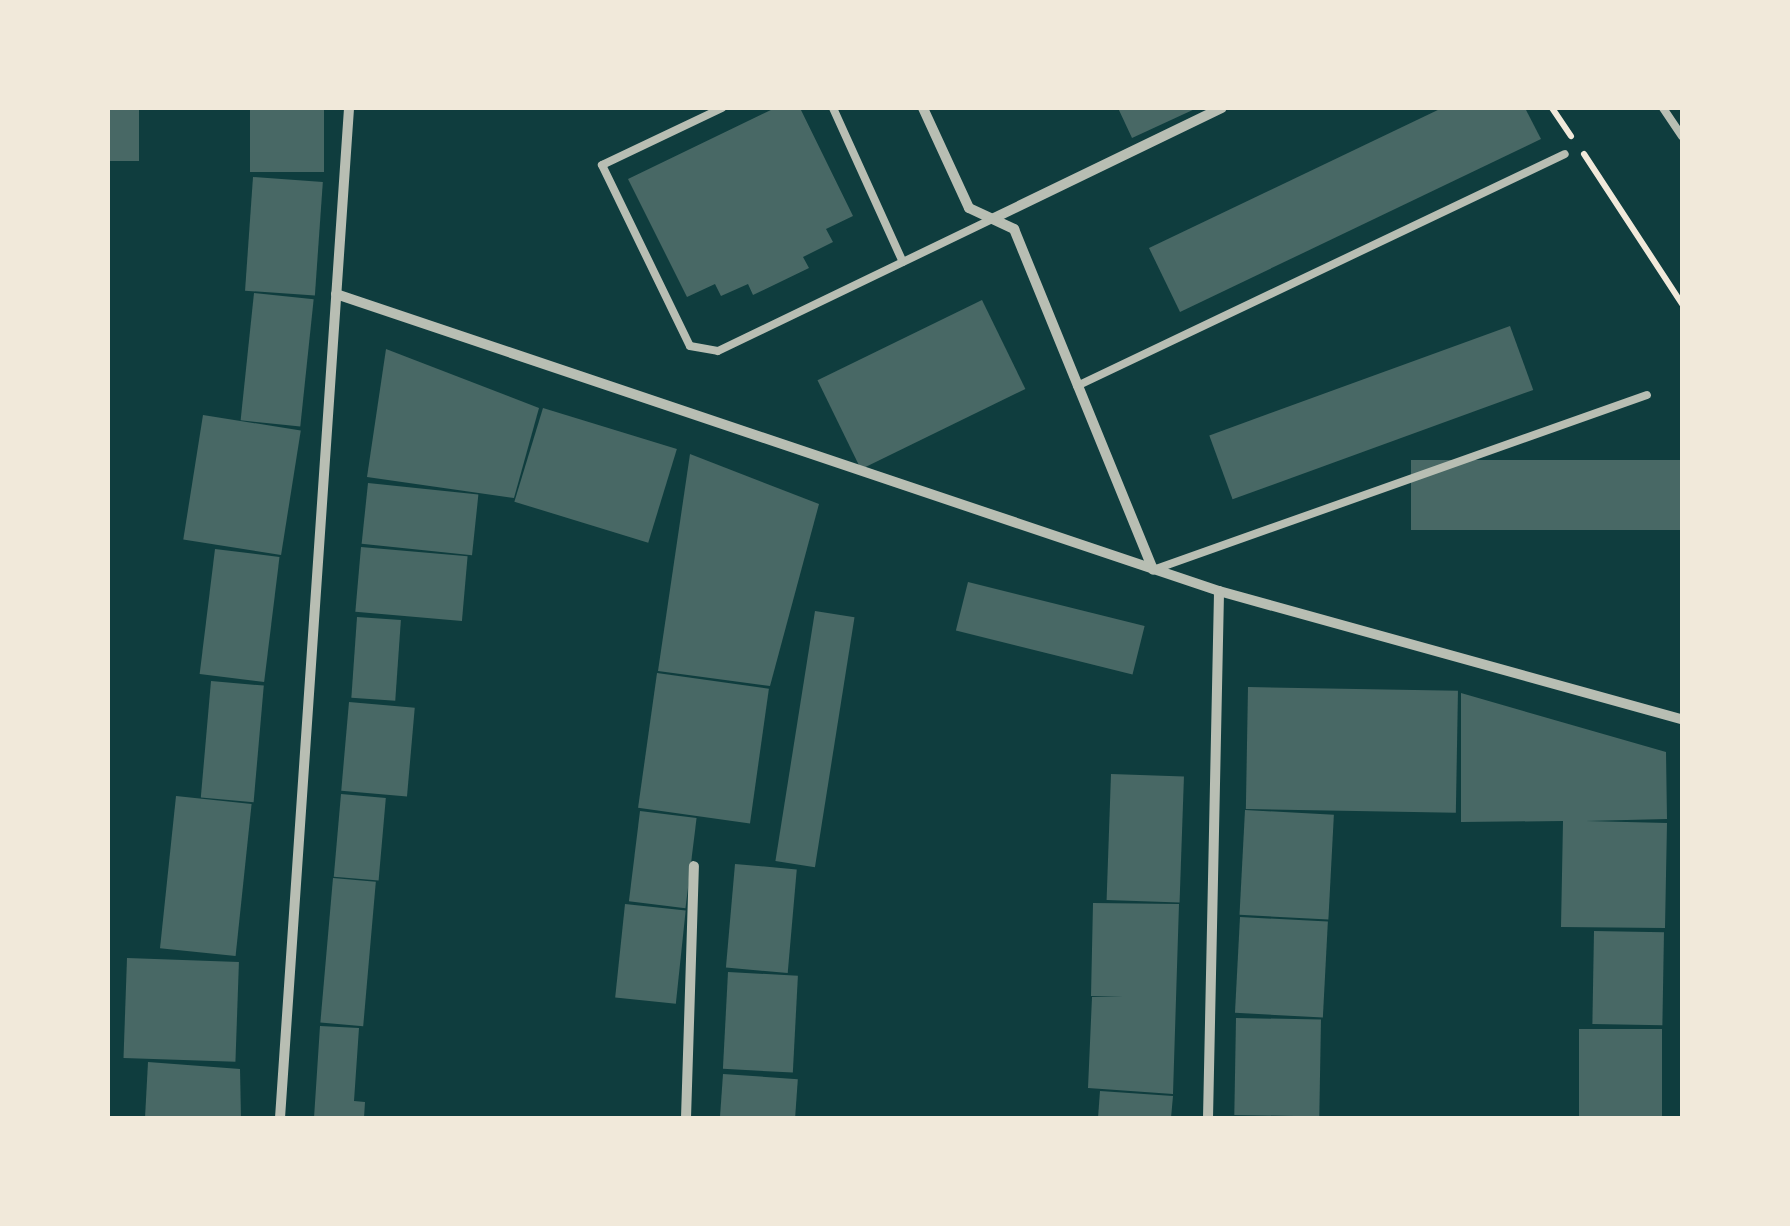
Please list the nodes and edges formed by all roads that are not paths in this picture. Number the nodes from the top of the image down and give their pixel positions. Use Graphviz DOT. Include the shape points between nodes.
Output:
graph roads {
  1 [pos="349,108"];
  2 [pos="722,108"];
  3 [pos="833,108"];
  4 [pos="922,108"];
  5 [pos="1222,108"];
  6 [pos="1663,108"];
  7 [pos="1682,136"];
  8 [pos="1565,154"];
  9 [pos="992,218"];
  10 [pos="904,262"];
  11 [pos="336,294"];
  12 [pos="1077,386"];
  13 [pos="1646,394"];
  14 [pos="1154,570"];
  15 [pos="1219,591"];
  16 [pos="1682,719"];
  17 [pos="694,866"];
  18 [pos="280,1118"];
  19 [pos="686,1118"];
  20 [pos="1208,1118"];
  1 -- 11 [label="street"];
  2 -- 10 [label="lane" via="602,165 690,346 718,351"];
  3 -- 10 [label="lane"];
  4 -- 9 [label="street" via="970,208"];
  5 -- 9 [label="street"];
  6 -- 7 [label="lane"];
  8 -- 12 [label="lane"];
  9 -- 10 [label="lane"];
  9 -- 12 [label="street" via="1014,229"];
  11 -- 14 [label="street"];
  11 -- 18 [label="street"];
  12 -- 14 [label="street"];
  13 -- 14 [label="lane"];
  14 -- 15 [label="street"];
  15 -- 16 [label="street"];
  15 -- 20 [label="street"];
  17 -- 19 [label="street"];
}
